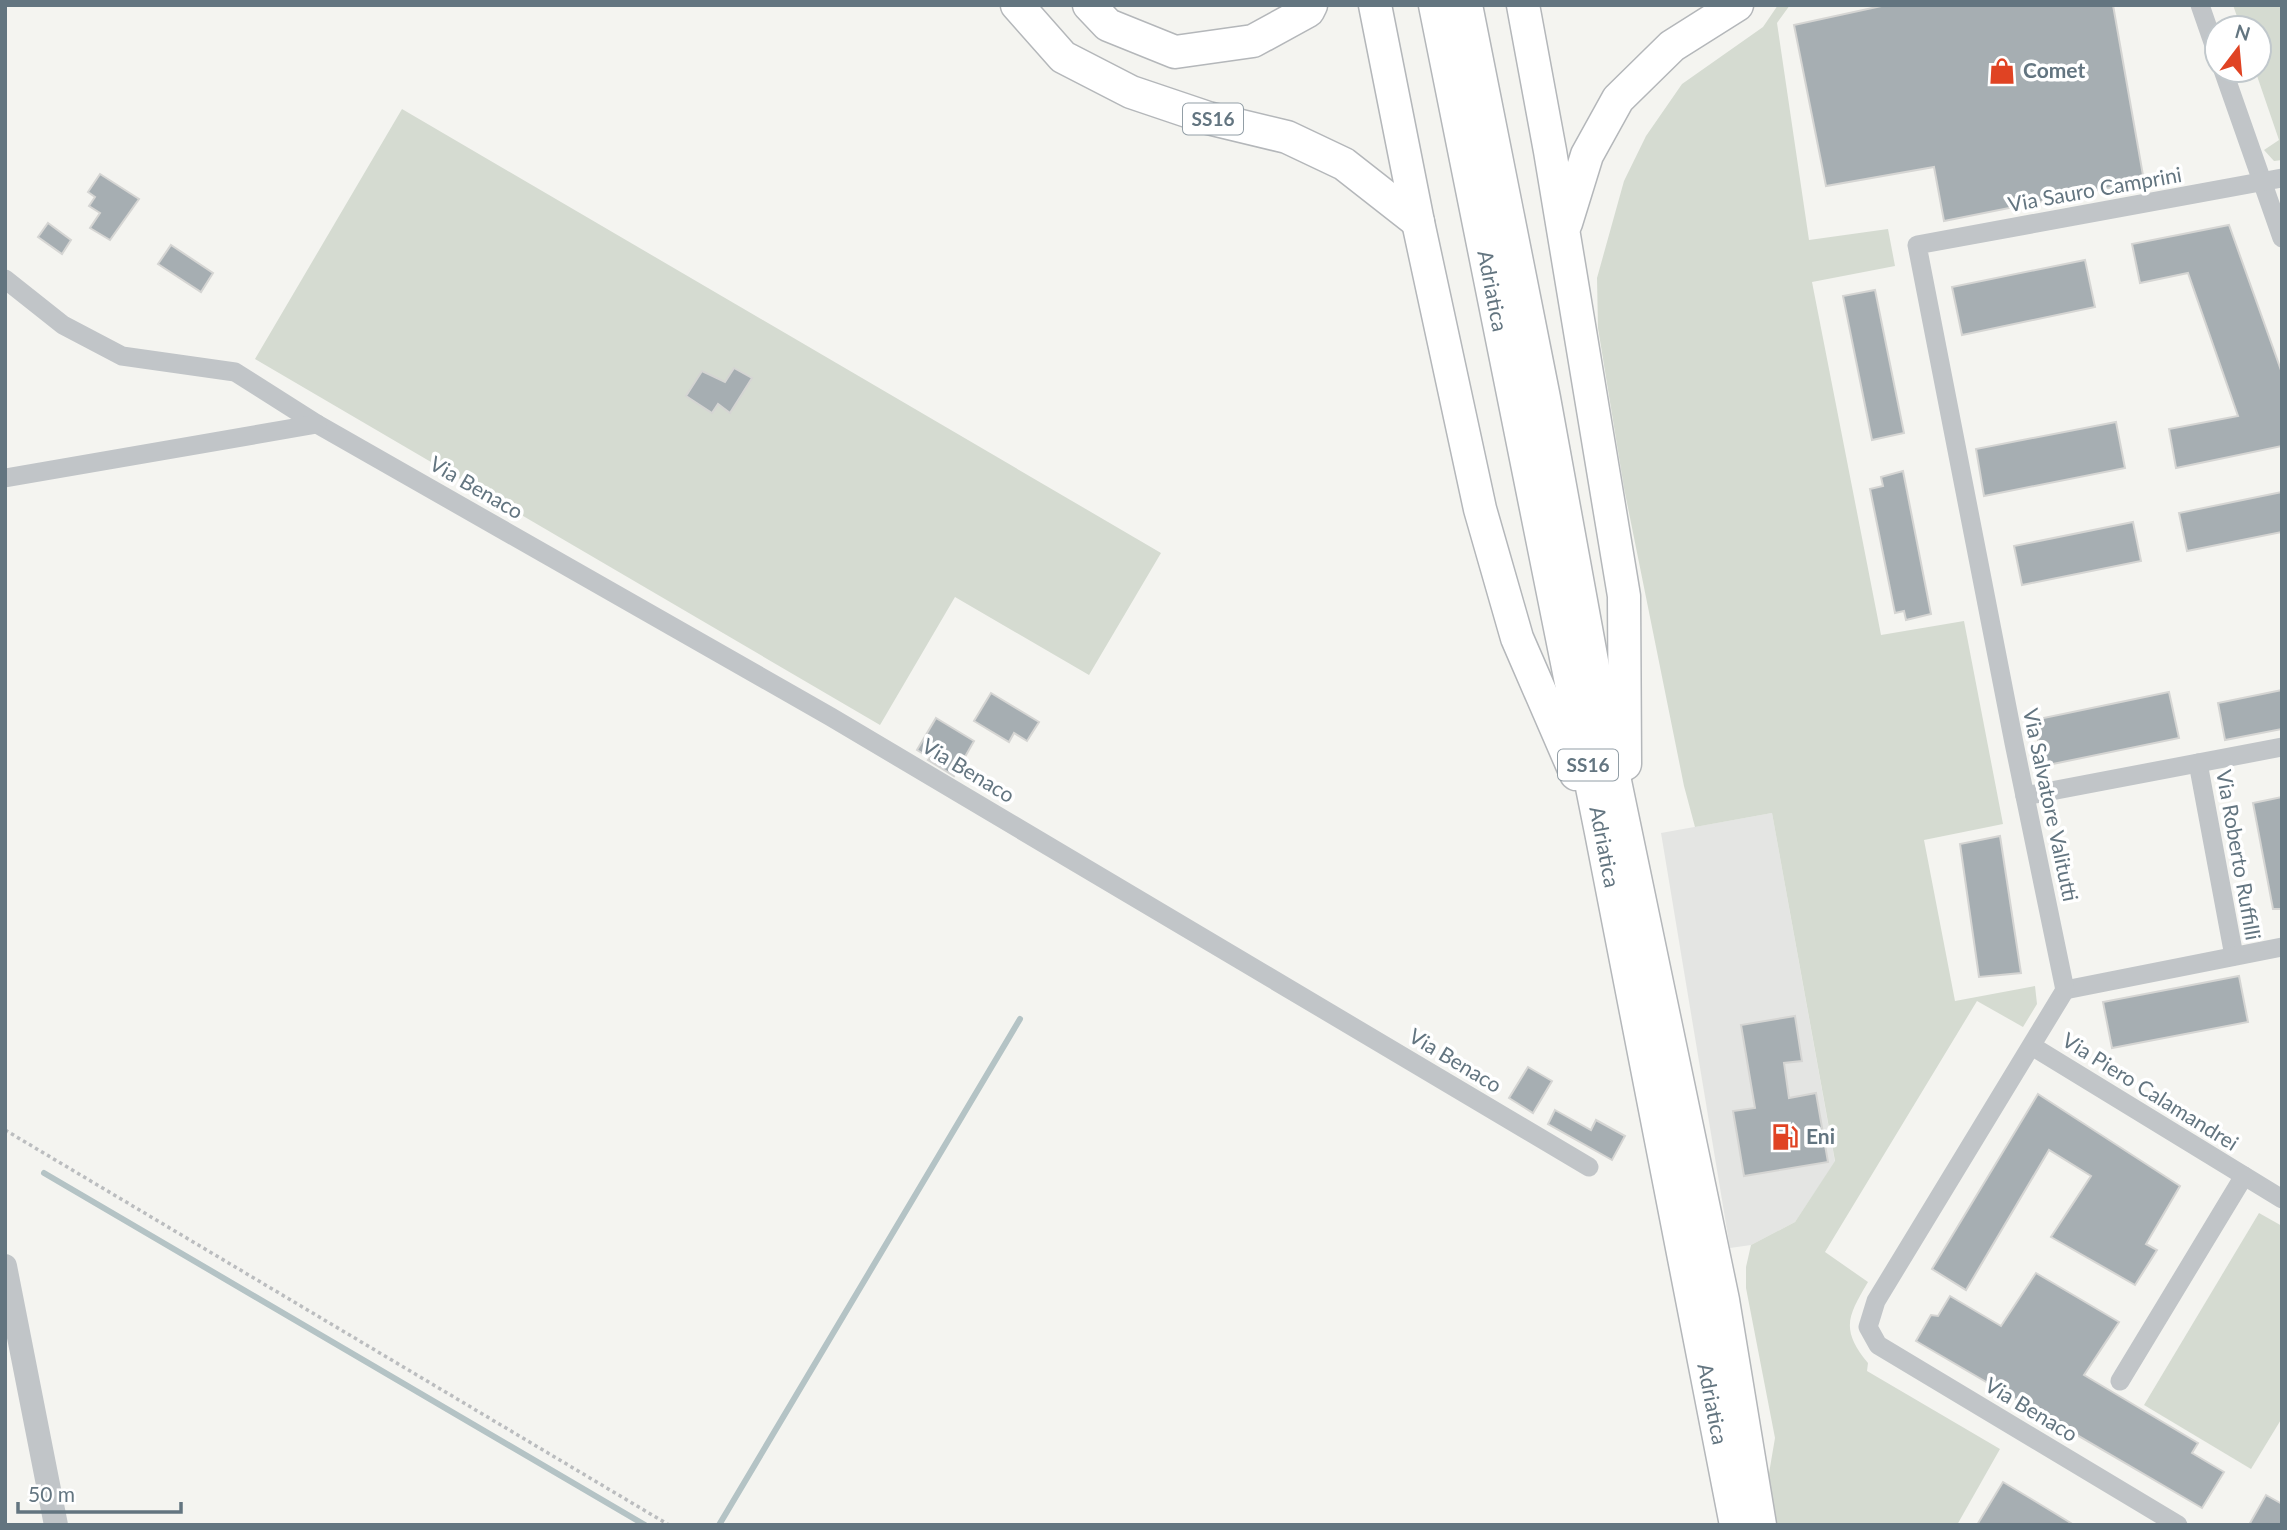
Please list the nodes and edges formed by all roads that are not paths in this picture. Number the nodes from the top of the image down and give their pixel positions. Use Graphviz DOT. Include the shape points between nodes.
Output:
graph roads {
  1 [pos="1017,5"];
  2 [pos="1089,5"];
  3 [pos="1311,5"];
  4 [pos="1375,5"];
  5 [pos="1435,5"];
  6 [pos="1466,5"];
  7 [pos="1523,5"];
  8 [pos="1737,5"];
  9 [pos="2229,84"];
  10 [pos="2272,180"];
  11 [pos="1418,222"];
  12 [pos="1564,231"];
  13 [pos="2282,238"];
  14 [pos="1917,245"];
  15 [pos="5,279"];
  16 [pos="317,424"];
  17 [pos="5,478"];
  18 [pos="2282,747"];
  19 [pos="2198,764"];
  20 [pos="2025,796"];
  21 [pos="1613,830"];
  22 [pos="2282,947"];
  23 [pos="2234,956"];
  24 [pos="2065,990"];
  25 [pos="2032,1046"];
  26 [pos="1589,1167"];
  27 [pos="2244,1176"];
  28 [pos="2282,1199"];
  29 [pos="5,1266"];
  30 [pos="2120,1381"];
  31 [pos="55,1525"];
  32 [pos="1736,1525"];
  33 [pos="1760,1525"];
  34 [pos="2178,1525"];
  1 -- 11 [label="highway, SS16" via="1063,57 1130,92 1208,118 1287,137 1344,164"];
  2 -- 3 [label="highway" via="1108,25 1175,52 1253,41 1308,11"];
  4 -- 11 [label="highway, SS16"];
  5 -- 21 [label="highway, Adriatica / SS16"];
  6 -- 21 [label="highway, Adriatica / SS16" via="1594,676"];
  7 -- 12 [label="highway, SS16"];
  8 -- 12 [label="highway, SS16" via="1672,46 1618,99 1587,155"];
  9 -- 10 [label="street"];
  10 -- 13 [label="street"];
  10 -- 14 [label="street, Via Sauro Camprini"];
  11 -- 21 [label="highway, SS16" via="1480,509 1517,638"];
  12 -- 21 [label="highway, SS16" via="1624,596"];
  14 -- 20 [label="street, Via Salvatore Valitutti"];
  15 -- 16 [label="street, Via Benaco" via="63,325 122,356 235,372"];
  16 -- 17 [label="street"];
  16 -- 26 [label="street, Via Benaco" via="843,724"];
  18 -- 19 [label="street, Via Roberto Ruffilli"];
  19 -- 20 [label="street, Via Roberto Ruffilli"];
  19 -- 23 [label="street, Via Roberto Ruffilli"];
  20 -- 24 [label="street, Via Salvatore Valitutti"];
  21 -- 32 [label="highway, Adriatica / SS16"];
  21 -- 33 [label="highway, Adriatica / SS16" via="1723,1300"];
  22 -- 23 [label="street"];
  23 -- 24 [label="street"];
  24 -- 25 [label="street"];
  25 -- 27 [label="street, Via Piero Calamandrei"];
  25 -- 34 [label="street, Via Benaco" via="1876,1301 1868,1326 1878,1345"];
  27 -- 28 [label="street, Via Piero Calamandrei"];
  27 -- 30 [label="street, Via Piero Calamandrei"];
  29 -- 31 [label="street"];
}
